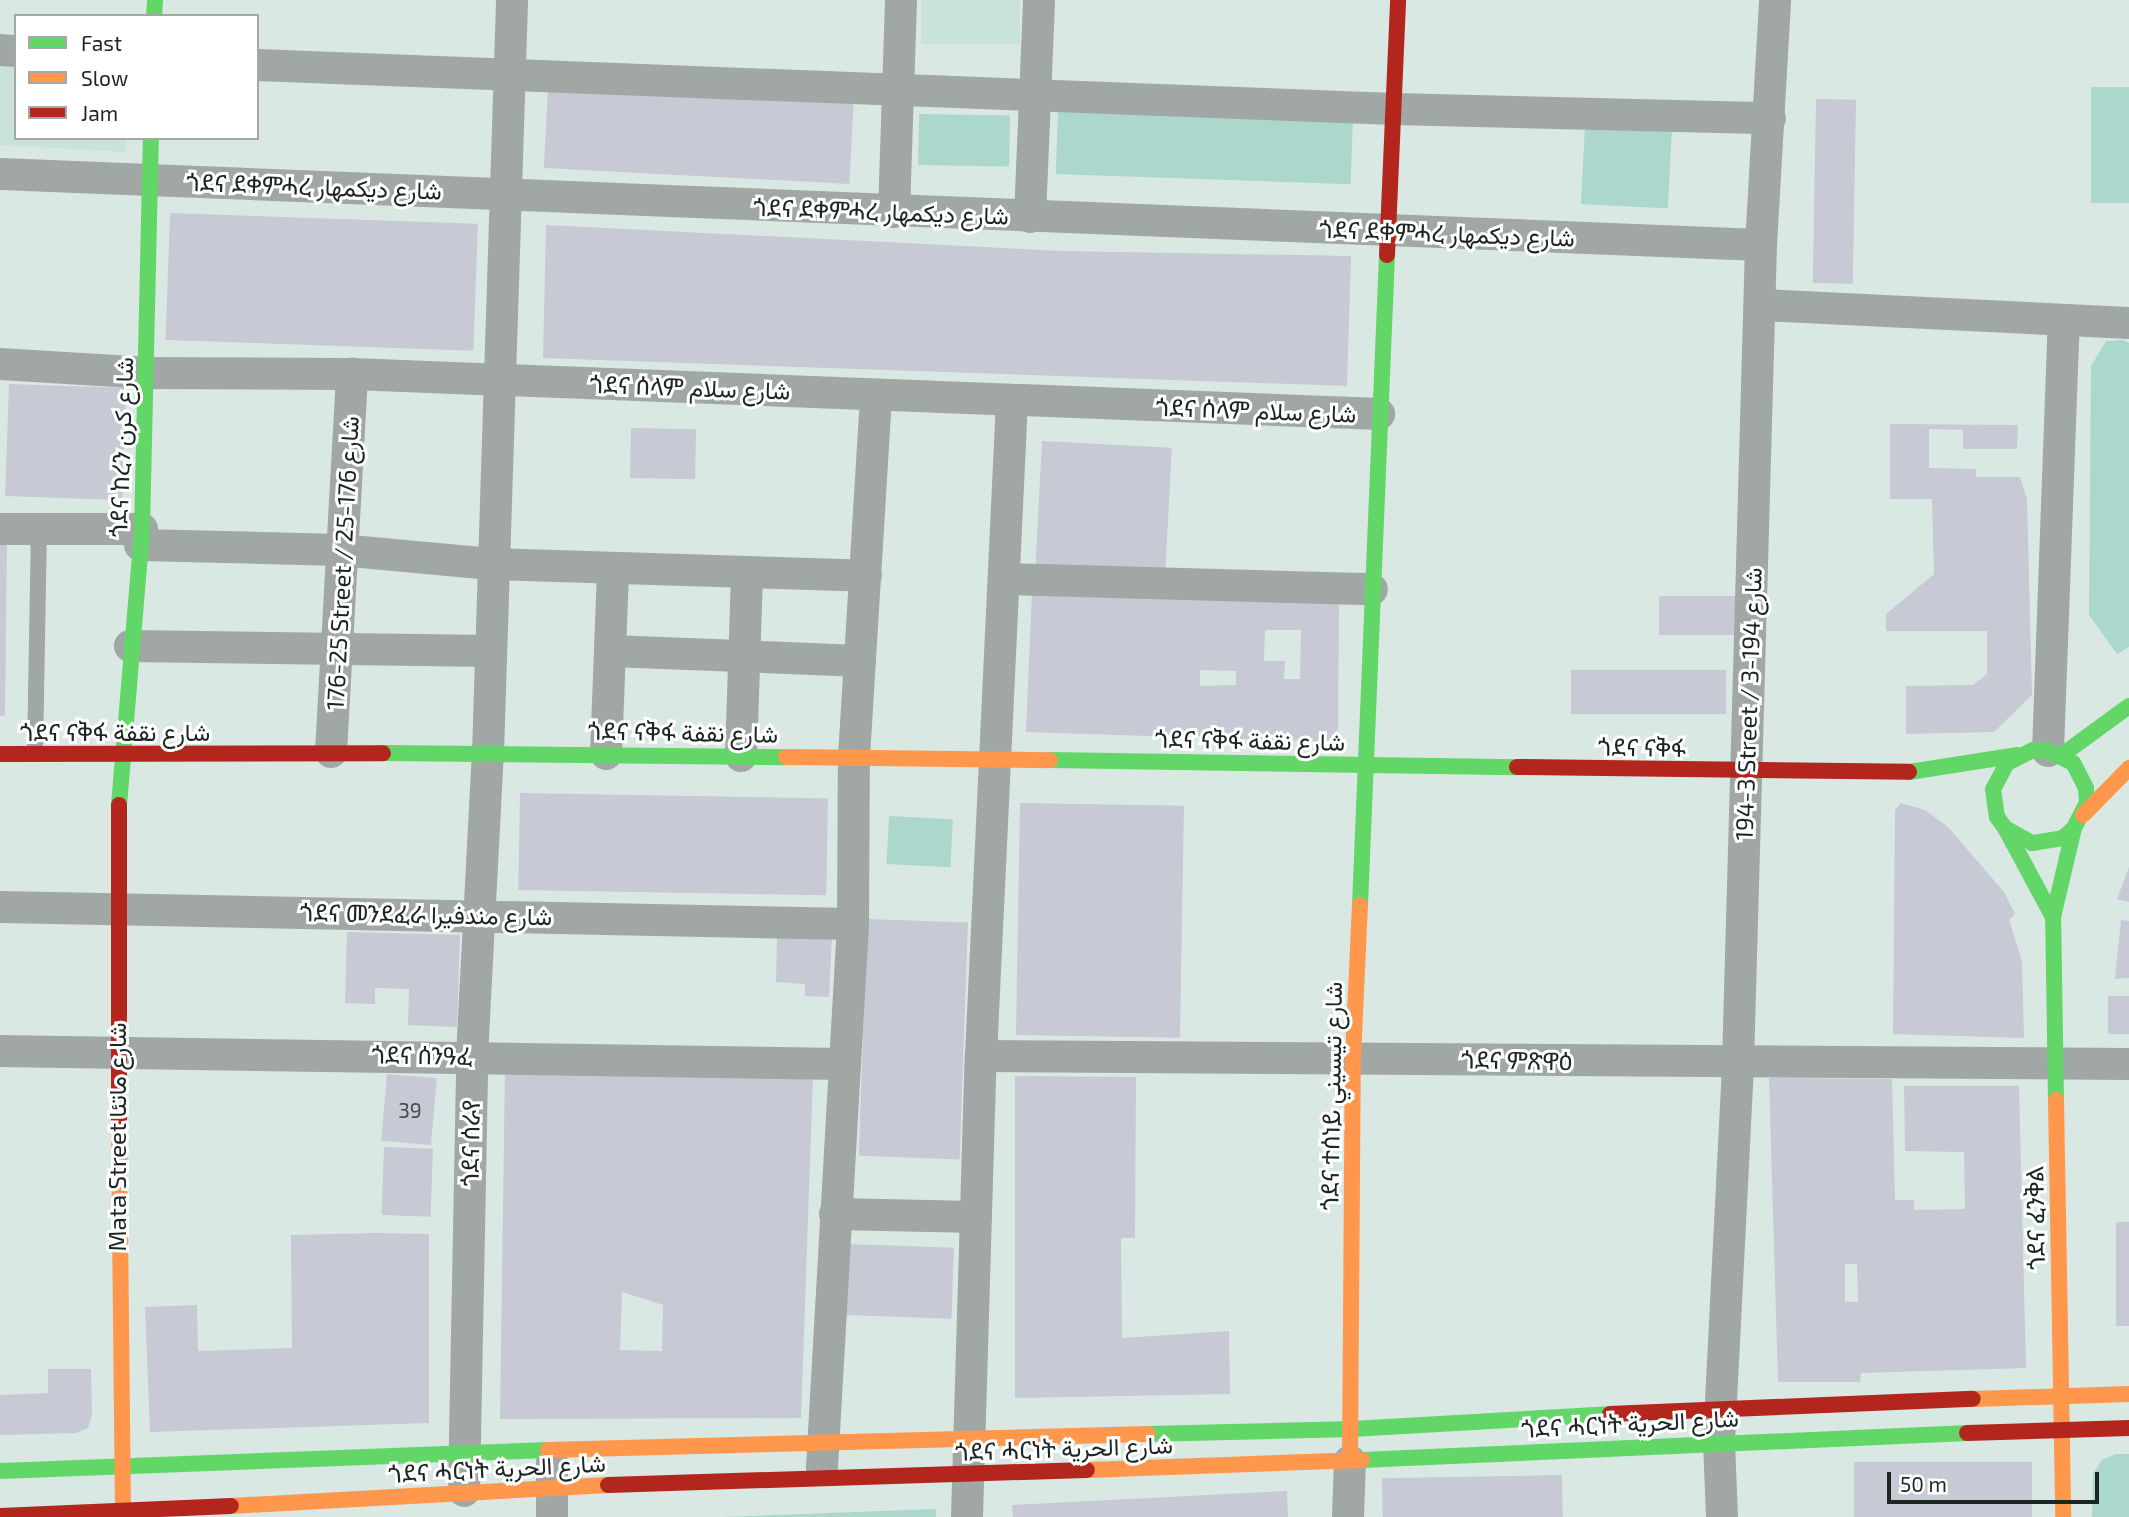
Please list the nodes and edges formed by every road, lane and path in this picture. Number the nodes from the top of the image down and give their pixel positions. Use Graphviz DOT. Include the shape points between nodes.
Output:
graph roads {
  1 [pos="512,0"];
  2 [pos="901,0"];
  3 [pos="1039,0"];
  4 [pos="1398,0"];
  5 [pos="1775,0"];
  6 [pos="259,65"];
  7 [pos="508,77"];
  8 [pos="896,91"];
  9 [pos="1036,94"];
  10 [pos="1394,109"];
  11 [pos="1770,118"];
  12 [pos="151,140"];
  13 [pos="0,174"];
  14 [pos="149,180"];
  15 [pos="503,194"];
  16 [pos="894,212"];
  17 [pos="1030,217"];
  18 [pos="1387,231"];
  19 [pos="1761,245"];
  20 [pos="1762,305"];
  21 [pos="2064,320"];
  22 [pos="2129,323"];
  23 [pos="0,363"];
  24 [pos="148,373"];
  25 [pos="352,374"];
  26 [pos="498,379"];
  27 [pos="876,395"];
  28 [pos="1013,402"];
  29 [pos="1379,414"];
  30 [pos="0,528"];
  31 [pos="39,530"];
  32 [pos="141,537"];
  33 [pos="340,550"];
  34 [pos="491,564"];
  35 [pos="613,569"];
  36 [pos="747,573"];
  37 [pos="866,576"];
  38 [pos="1004,579"];
  39 [pos="1372,589"];
  40 [pos="130,646"];
  41 [pos="335,647"];
  42 [pos="489,651"];
  43 [pos="612,651"];
  44 [pos="746,655"];
  45 [pos="860,661"];
  46 [pos="2129,706"];
  47 [pos="331,752"];
  48 [pos="488,753"];
  49 [pos="0,754"];
  50 [pos="606,754"];
  51 [pos="2043,754"];
  52 [pos="35,755"];
  53 [pos="120,756"];
  54 [pos="741,756"];
  55 [pos="854,757"];
  56 [pos="996,759"];
  57 [pos="1365,765"];
  58 [pos="2129,768"];
  59 [pos="1746,771"];
  60 [pos="1918,772"];
  61 [pos="1948,784"];
  62 [pos="1975,799"];
  63 [pos="2079,822"];
  64 [pos="2001,823"];
  65 [pos="116,906"];
  66 [pos="0,907"];
  67 [pos="480,915"];
  68 [pos="2053,917"];
  69 [pos="853,924"];
  70 [pos="0,1051"];
  71 [pos="115,1053"];
  72 [pos="472,1056"];
  73 [pos="981,1056"];
  74 [pos="1353,1058"];
  75 [pos="1738,1063"];
  76 [pos="2053,1063"];
  77 [pos="843,1064"];
  78 [pos="2129,1064"];
  79 [pos="835,1214"];
  80 [pos="976,1217"];
  81 [pos="2129,1394"];
  82 [pos="2062,1396"];
  83 [pos="1721,1408"];
  84 [pos="2129,1427"];
  85 [pos="1352,1429"];
  86 [pos="2063,1430"];
  87 [pos="971,1440"];
  88 [pos="1719,1441"];
  89 [pos="822,1443"];
  90 [pos="553,1451"];
  91 [pos="462,1452"];
  92 [pos="386,1456"];
  93 [pos="1350,1461"];
  94 [pos="120,1468"];
  95 [pos="0,1471"];
  96 [pos="968,1474"];
  97 [pos="822,1479"];
  98 [pos="464,1491"];
  99 [pos="552,1502"];
  100 [pos="387,1506"];
  101 [pos="123,1515"];
  102 [pos="0,1516"];
  103 [pos="967,1517"];
  104 [pos="1348,1517"];
  105 [pos="1722,1517"];
  106 [pos="2063,1517"];
  1 -- 7 [label="street, ጎደና ሰራየ"];
  2 -- 8 [label="street"];
  3 -- 9 [label="street"];
  4 -- 10 [label="main road, ጎደና ተሰነይ شارع تيسيني"];
  5 -- 11 [label="street, 194-3 Street / شارع 194-3"];
  6 -- 7 [label="street"];
  7 -- 8 [label="street"];
  7 -- 15 [label="street, ጎደና ሰራየ"];
  8 -- 9 [label="street"];
  8 -- 16 [label="street"];
  9 -- 10 [label="street"];
  9 -- 17 [label="street"];
  10 -- 11 [label="street"];
  10 -- 18 [label="main road, ጎደና ተሰነይ شارع تيسيني"];
  11 -- 19 [label="street, 194-3 Street / شارع 194-3"];
  12 -- 14 [label="main road, ጎደና ከረን شارع كرن"];
  13 -- 14 [label="street, ጎደና ደቀምሓረ شارع ديكمهار"];
  14 -- 15 [label="street, ጎደና ደቀምሓረ شارع ديكمهار"];
  14 -- 24 [label="main road, ጎደና ከረን شارع كرن"];
  15 -- 16 [label="street, ጎደና ደቀምሓረ شارع ديكمهار"];
  15 -- 26 [label="street, ጎደና ሰራየ"];
  16 -- 17 [label="street, ጎደና ደቀምሓረ شارع ديكمهار"];
  17 -- 18 [label="street, ጎደና ደቀምሓረ شارع ديكمهار"];
  18 -- 19 [label="street, ጎደና ደቀምሓረ شارع ديكمهار"];
  18 -- 29 [label="main road, ጎደና ተሰነይ شارع تيسيني"];
  19 -- 20 [label="street, 194-3 Street / شارع 194-3"];
  20 -- 21 [label="street"];
  20 -- 59 [label="street, 194-3 Street / شارع 194-3"];
  21 -- 22 [label="street"];
  21 -- 51 [label="street"];
  23 -- 24 [label="street, ጎደና ሰላም شارع سلام"];
  24 -- 25 [label="street, ጎደና ሰላም شارع سلام"];
  24 -- 32 [label="main road, ጎደና ከረን شارع كرن"];
  25 -- 26 [label="street, ጎደና ሰላም شارع سلام"];
  25 -- 33 [label="street, 176-25 Street / شارع 176-25"];
  26 -- 27 [label="street, ጎደና ሰላም شارع سلام"];
  26 -- 34 [label="street, ጎደና ሰራየ"];
  27 -- 28 [label="street, ጎደና ሰላም شارع سلام"];
  27 -- 37 [label="street"];
  28 -- 29 [label="street, ጎደና ሰላም شارع سلام"];
  28 -- 38 [label="street"];
  29 -- 39 [label="main road, ጎደና ተሰነይ شارع تيسيني"];
  30 -- 31 [label="street"];
  31 -- 32 [label="street"];
  31 -- 52 [label="lane"];
  32 -- 33 [label="street"];
  32 -- 40 [label="main road, ጎደና ከረን شارع كرن"];
  33 -- 34 [label="street"];
  33 -- 41 [label="street, 176-25 Street / شارع 176-25"];
  34 -- 35 [label="street"];
  34 -- 42 [label="street, ጎደና ሰራየ"];
  35 -- 36 [label="street"];
  35 -- 43 [label="street"];
  36 -- 37 [label="street"];
  36 -- 44 [label="street"];
  37 -- 45 [label="street"];
  38 -- 39 [label="street"];
  38 -- 56 [label="street"];
  39 -- 57 [label="main road, ጎደና ተሰነይ شارع تيسيني"];
  40 -- 41 [label="street"];
  40 -- 53 [label="main road, ጎደና ከረን شارع كرن"];
  41 -- 42 [label="street"];
  41 -- 47 [label="street, 176-25 Street / شارع 176-25"];
  42 -- 48 [label="street, ጎደና ሰራየ"];
  43 -- 44 [label="street"];
  43 -- 50 [label="street"];
  44 -- 45 [label="street"];
  44 -- 54 [label="street"];
  45 -- 55 [label="street"];
  46 -- 51 [label="main road, ጎደና ናቅፋ"];
  47 -- 48 [label="main road, ጎደና ናቅፋ شارع نقفة"];
  47 -- 53 [label="main road, ጎደና ናቅፋ شارع نقفة"];
  48 -- 50 [label="main road, ጎደና ናቅፋ شارع نقفة"];
  48 -- 67 [label="street, ጎደና ሰራየ"];
  49 -- 52 [label="main road, ጎደና ናቅፋ شارع نقفة"];
  50 -- 54 [label="main road, ጎደና ናቅፋ شارع نقفة"];
  51 -- 60 [label="main road, ጎደና ናቅፋ"];
  51 -- 63 [label="main road" via="2082,775 2087,802"];
  51 -- 64 [label="main road" via="2007,763 1993,789"];
  52 -- 53 [label="main road, ጎደና ናቅፋ شارع نقفة"];
  53 -- 65 [label="main road, Mata Street شارع ماتئا"];
  54 -- 55 [label="main road, ጎደና ናቅፋ شارع نقفة"];
  55 -- 56 [label="main road, ጎደና ናቅፋ شارع نقفة"];
  55 -- 69 [label="street"];
  56 -- 57 [label="main road, ጎደና ናቅፋ شارع نقفة"];
  56 -- 73 [label="street"];
  57 -- 59 [label="main road, ጎደና ናቅፋ"];
  57 -- 74 [label="main road, ጎደና ተሰነይ شارع تيسيني"];
  58 -- 63 [label="main road"];
  59 -- 60 [label="main road, ጎደና ናቅፋ"];
  59 -- 75 [label="street, 194-3 Street / شارع 194-3"];
  60 -- 61 [label="main road, ጎደና ናቅፋ"];
  62 -- 64 [label="main road"];
  63 -- 64 [label="main road" via="2048,843 2032,843"];
  63 -- 68 [label="main road, ጎደና ፈንቅል"];
  64 -- 68 [label="main road, ጎደና ፈንቅል" via="2026,860"];
  65 -- 66 [label="street, ጎደና መንደፈራ شارع مندفيرا"];
  65 -- 67 [label="street, ጎደና መንደፈራ شارع مندفيرا"];
  65 -- 71 [label="main road, Mata Street شارع ماتئا"];
  67 -- 69 [label="street, ጎደና መንደፈራ شارع مندفيرا"];
  67 -- 72 [label="street, ጎደና ሰራየ"];
  68 -- 76 [label="main road, ጎደና ፈንቅል"];
  69 -- 77 [label="street"];
  70 -- 71 [label="street, ጎደና ሰንዓፈ"];
  71 -- 72 [label="street, ጎደና ሰንዓፈ"];
  71 -- 94 [label="main road, Mata Street شارع ماتئا"];
  72 -- 77 [label="street, ጎደና ሰንዓፈ"];
  72 -- 91 [label="street, ጎደና ሰራየ"];
  73 -- 74 [label="street, ጎደና ምጽዋዕ"];
  73 -- 80 [label="street"];
  74 -- 75 [label="street, ጎደና ምጽዋዕ"];
  74 -- 85 [label="main road, ጎደና ተሰነይ شارع تيسيني"];
  75 -- 76 [label="street, ጎደና ምጽዋዕ"];
  75 -- 83 [label="street, 194-3 Street / شارع 194-3"];
  76 -- 78 [label="street, ጎደና ምጽዋዕ"];
  76 -- 82 [label="main road, ጎደና ፈንቅል"];
  77 -- 79 [label="street"];
  79 -- 80 [label="street"];
  79 -- 89 [label="street"];
  80 -- 87 [label="street"];
  81 -- 82 [label="main road, ጎደና ሓርነት شارع الحرية"];
  82 -- 83 [label="main road, ጎደና ሓርነት شارع الحرية"];
  82 -- 86 [label="main road, ጎደና ፈንቅል"];
  83 -- 85 [label="main road, ጎደና ሓርነት شارع الحرية"];
  83 -- 88 [label="street, 194-3 Street / شارع 194-3"];
  84 -- 86 [label="main road, ጎደና ሓርነት شارع الحرية"];
  85 -- 87 [label="main road, ጎደና ሓርነት شارع الحرية"];
  85 -- 93 [label="main road, ጎደና ተሰነይ شارع تيسيني"];
  86 -- 88 [label="main road, ጎደና ሓርነት شارع الحرية"];
  86 -- 106 [label="main road, ጎደና ፈንቅል"];
  87 -- 89 [label="main road, ጎደና ሓርነት شارع الحرية"];
  87 -- 96 [label="street"];
  88 -- 93 [label="main road, ጎደና ሓርነት شارع الحرية"];
  88 -- 105 [label="street, 194-3 Street / شارع 194-3"];
  89 -- 90 [label="main road, ጎደና ሓርነት شارع الحرية"];
  89 -- 97 [label="street"];
  90 -- 91 [label="main road, ጎደና ሓርነት شارع الحرية"];
  90 -- 99 [label="street"];
  91 -- 92 [label="main road, ጎደና ሓርነት شارع الحرية"];
  91 -- 98 [label="street, ጎደና ሰራየ"];
  92 -- 94 [label="main road, ጎደና ሓርነት شارع الحرية"];
  92 -- 100 [label="street"];
  93 -- 96 [label="main road, ጎደና ሓርነት شارع الحرية"];
  93 -- 104 [label="street"];
  94 -- 95 [label="main road, ጎደና ሓርነት شارع الحرية"];
  94 -- 101 [label="main road, Mata Street شارع ماتئا"];
  96 -- 97 [label="main road, ጎደና ሓርነት شارع الحرية"];
  96 -- 103 [label="street"];
  97 -- 99 [label="main road, ጎደና ሓርነት شارع الحرية"];
  98 -- 99 [label="main road, ጎደና ሓርነት شارع الحرية"];
  98 -- 100 [label="main road, ጎደና ሓርነት شارع الحرية"];
  100 -- 101 [label="main road, ጎደና ሓርነት شارع الحرية"];
  101 -- 102 [label="main road, ጎደና ሓርነት شارع الحرية"];
}
